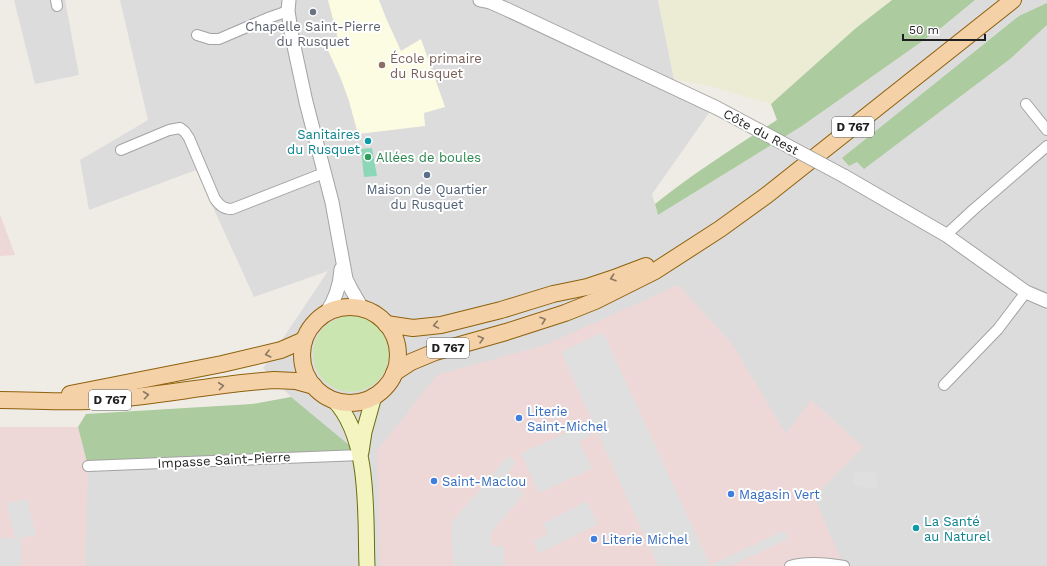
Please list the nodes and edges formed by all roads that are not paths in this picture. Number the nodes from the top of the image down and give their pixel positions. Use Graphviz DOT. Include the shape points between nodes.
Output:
graph roads {
  1 [pos="480,0"];
  2 [pos="1013,0"];
  3 [pos="505,4"];
  4 [pos="289,6"];
  5 [pos="197,36"];
  6 [pos="1026,104"];
  7 [pos="1047,130"];
  8 [pos="1047,146"];
  9 [pos="121,150"];
  10 [pos="324,173"];
  11 [pos="946,235"];
  12 [pos="688,249"];
  13 [pos="342,259"];
  14 [pos="1026,292"];
  15 [pos="1047,301"];
  16 [pos="362,308"];
  17 [pos="326,313"];
  18 [pos="386,324"];
  19 [pos="304,340"];
  20 [pos="394,374"];
  21 [pos="944,385"];
  22 [pos="314,386"];
  23 [pos="374,396"];
  24 [pos="0,400"];
  25 [pos="37,400"];
  26 [pos="334,400"];
  27 [pos="361,454"];
  28 [pos="88,466"];
  29 [pos="367,566"];
  30 [pos="790,566"];
  31 [pos="844,566"];
  1 -- 3 [label="street, Côte du Rest"];
  2 -- 12 [label="main road, D 767" via="767,195"];
  3 -- 11 [label="street, Côte du Rest, bridge" via="717,108 844,176"];
  4 -- 5 [label="street" via="219,39"];
  4 -- 10 [label="street" via="292,37"];
  6 -- 7 [label="street"];
  8 -- 11 [label="street"];
  9 -- 10 [label="street" via="180,128 189,138 215,199 227,209"];
  10 -- 13 [label="street"];
  11 -- 14 [label="street, Côte du Rest"];
  12 -- 18 [label="main road, D 767, one-way" via="588,287 553,294 501,310 427,327 413,328"];
  20 -- 12 [label="main road, D 767, one-way" via="411,362 434,352 532,324 594,301 655,271"];
  13 -- 16 [label="street" via="350,289"];
  13 -- 17 [label="street" via="340,282 332,305"];
  14 -- 15 [label="street, Côte du Rest"];
  14 -- 21 [label="street" via="998,329"];
  16 -- 17 [label="main road" via="340,308"];
  16 -- 18 [label="main road" via="375,314"];
  17 -- 19 [label="main road" via="312,324"];
  18 -- 20 [label="main road" via="397,347"];
  19 -- 22 [label="main road" via="303,364"];
  19 -- 25 [label="main road, D 767, one-way" via="281,350 229,363"];
  20 -- 23 [label="main road" via="386,386"];
  25 -- 22 [label="main road, D 767, one-way" via="108,400 274,380 296,381"];
  22 -- 26 [label="main road" via="323,395"];
  23 -- 26 [label="main road" via="355,403"];
  23 -- 27 [label="main road"];
  24 -- 25 [label="main road, D 767"];
  26 -- 27 [label="main road" via="348,420"];
  27 -- 28 [label="street, Impasse Saint-Pierre"];
  27 -- 29 [label="main road"];
  30 -- 31 [label="street" via="828,563"];
}
